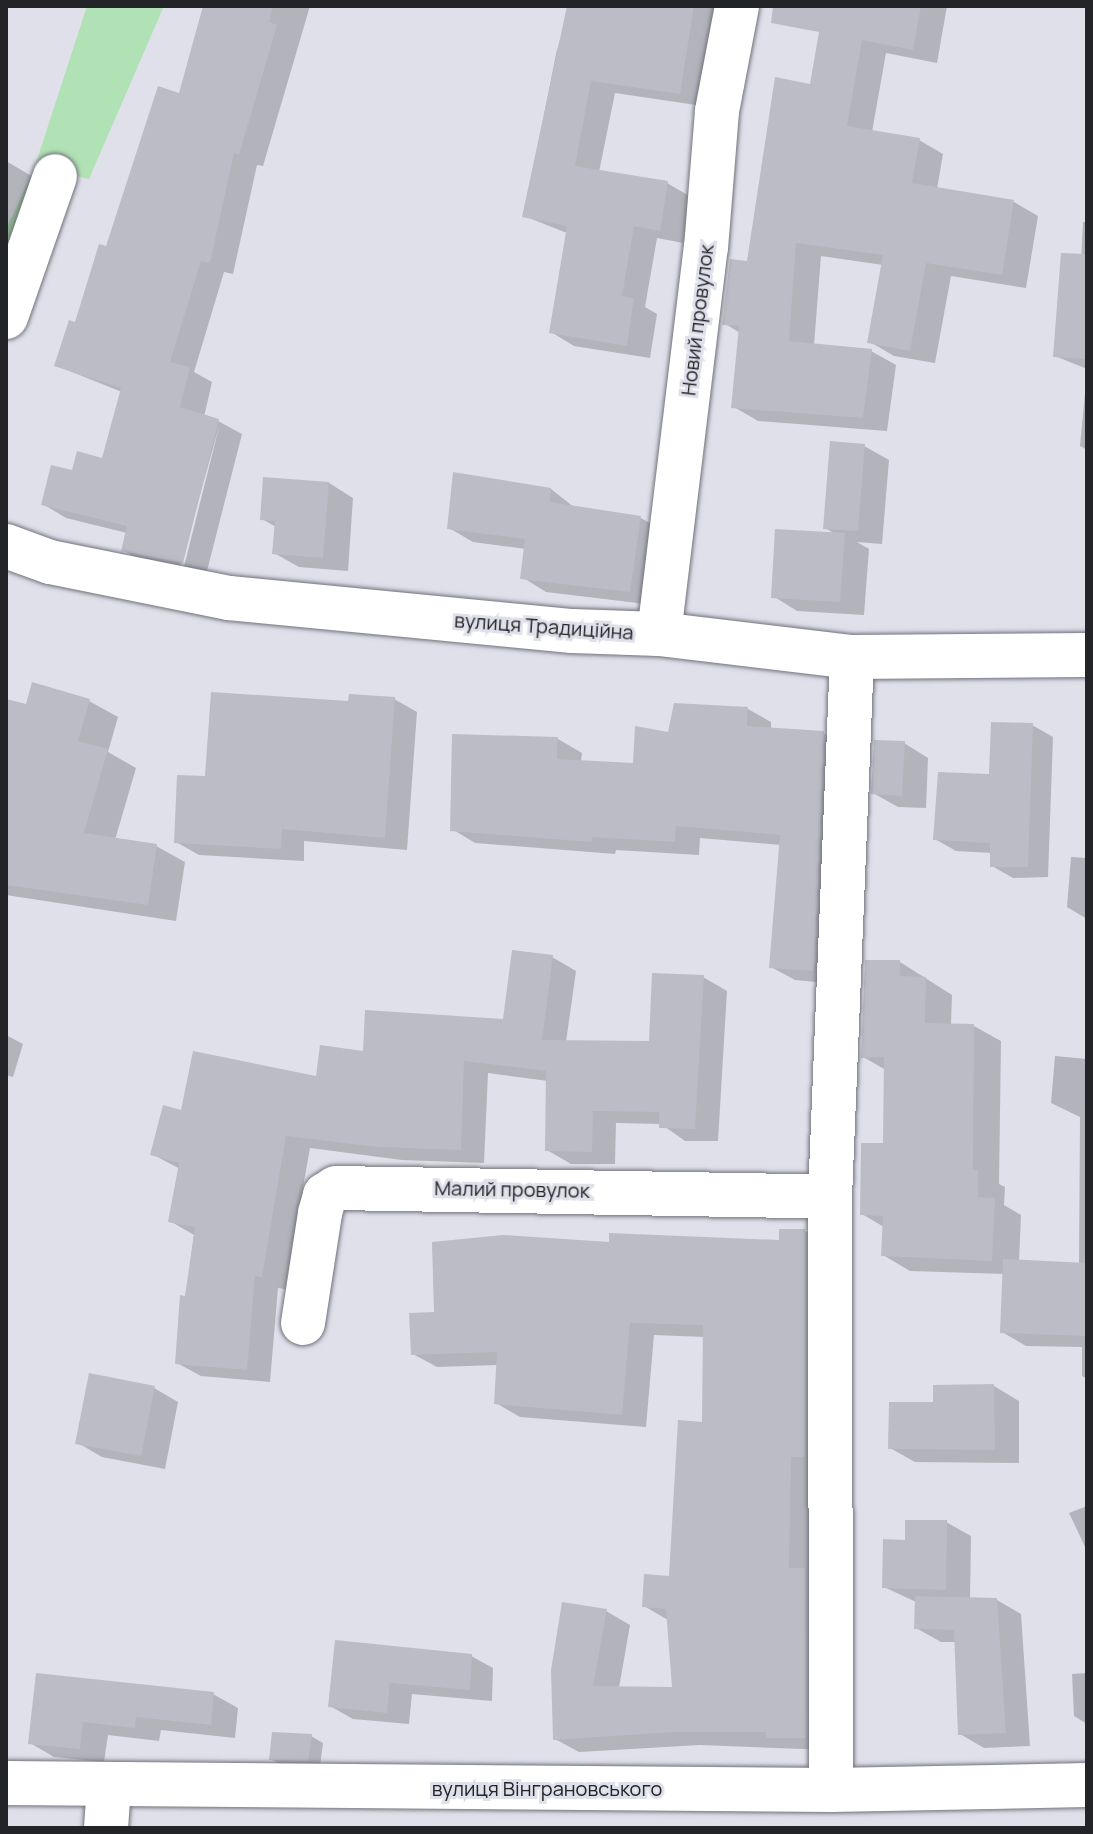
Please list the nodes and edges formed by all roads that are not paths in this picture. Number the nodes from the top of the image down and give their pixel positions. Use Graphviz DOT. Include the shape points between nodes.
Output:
graph roads {
  1 [pos="737,6"];
  2 [pos="55,176"];
  3 [pos="6,317"];
  4 [pos="6,546"];
  5 [pos="659,634"];
  6 [pos="1087,655"];
  7 [pos="852,657"];
  8 [pos="830,1197"];
  9 [pos="303,1323"];
  10 [pos="6,1783"];
  11 [pos="1087,1785"];
  12 [pos="831,1790"];
  13 [pos="107,1807"];
  1 -- 5 [label="street, Новий провулок" via="717,111 706,248"];
  2 -- 3 [label="street"];
  4 -- 5 [label="street, вулиця Традиційна" via="50,562 229,598 572,631"];
  5 -- 7 [label="street, вулиця Традиційна"];
  6 -- 7 [label="street, вулиця Традиційна"];
  7 -- 8 [label="street"];
  8 -- 9 [label="street, Малий провулок" via="336,1188 325,1195 320,1213"];
  8 -- 12 [label="street"];
  10 -- 13 [label="street, вулиця Вінграновського"];
  11 -- 12 [label="street, вулиця Вінграновського"];
  12 -- 13 [label="street, вулиця Вінграновського"];
}
